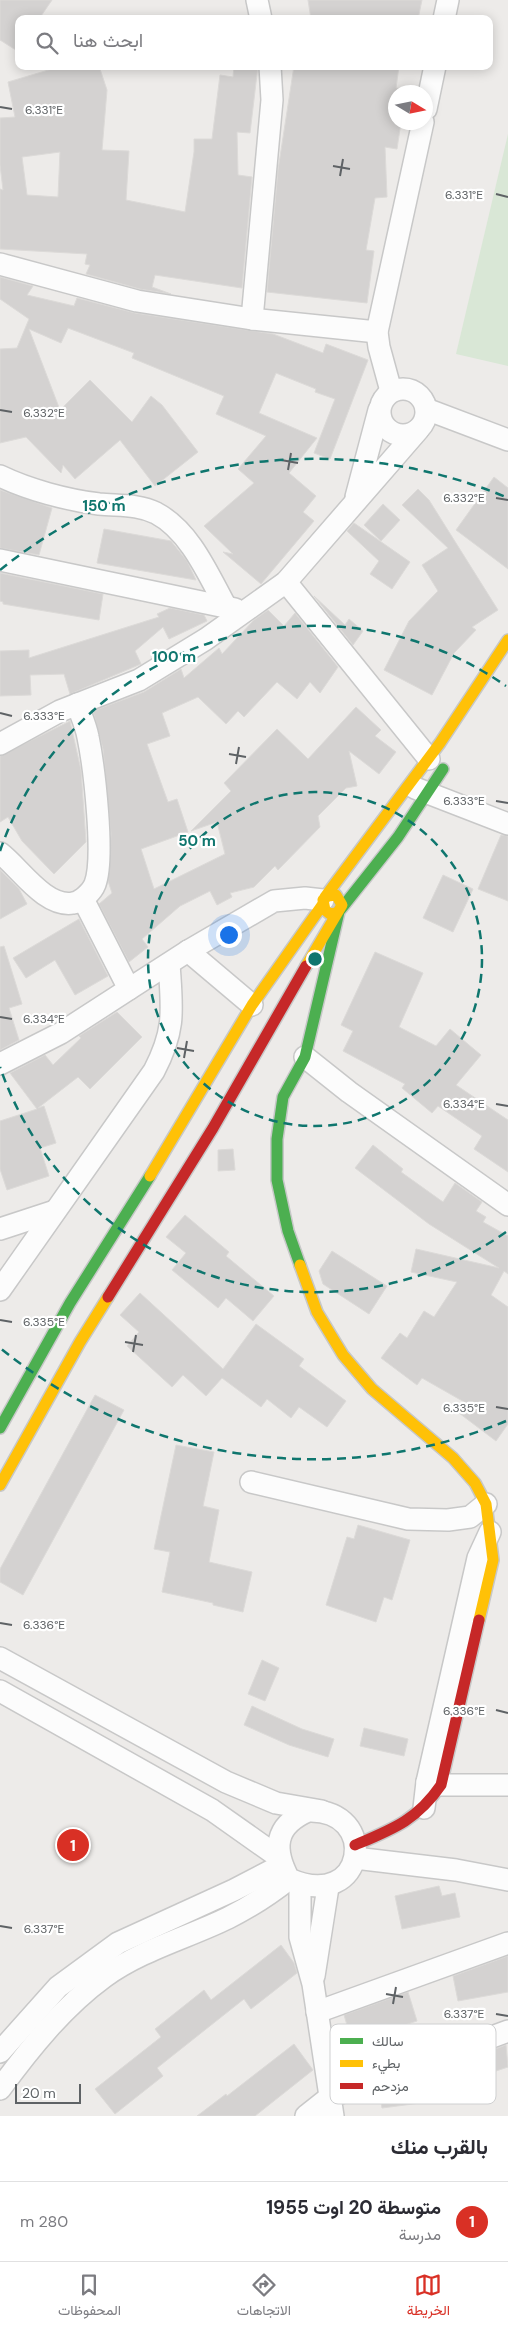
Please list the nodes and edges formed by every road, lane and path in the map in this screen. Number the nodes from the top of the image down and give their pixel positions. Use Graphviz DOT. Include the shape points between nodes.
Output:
graph roads {
  1 [pos="256,0"];
  2 [pos="448,0"];
  3 [pos="260,15"];
  4 [pos="445,15"];
  5 [pos="270,70"];
  6 [pos="433,70"];
  7 [pos="430,85"];
  8 [pos="421,130"];
  9 [pos="0,264"];
  10 [pos="252,319"];
  11 [pos="377,332"];
  12 [pos="391,391"];
  13 [pos="426,409"];
  14 [pos="379,410"];
  15 [pos="418,430"];
  16 [pos="508,440"];
  17 [pos="0,476"];
  18 [pos="354,503"];
  19 [pos="0,560"];
  20 [pos="286,582"];
  21 [pos="226,607"];
  22 [pos="247,611"];
  23 [pos="508,640"];
  24 [pos="77,704"];
  25 [pos="0,744"];
  26 [pos="439,760"];
  27 [pos="418,789"];
  28 [pos="508,824"];
  29 [pos="0,853"];
  30 [pos="83,899"];
  31 [pos="331,906"];
  32 [pos="188,951"];
  33 [pos="169,964"];
  34 [pos="128,989"];
  35 [pos="252,1005"];
  36 [pos="305,1057"];
  37 [pos="0,1064"];
  38 [pos="508,1205"];
  39 [pos="54,1210"];
  40 [pos="0,1229"];
  41 [pos="0,1290"];
  42 [pos="0,1428"];
  43 [pos="251,1482"];
  44 [pos="0,1485"];
  45 [pos="486,1504"];
  46 [pos="491,1530"];
  47 [pos="0,1658"];
  48 [pos="0,1691"];
  49 [pos="434,1784"];
  50 [pos="508,1784"];
  51 [pos="424,1808"];
  52 [pos="322,1811"];
  53 [pos="355,1851"];
  54 [pos="288,1872"];
  55 [pos="508,1880"];
  56 [pos="328,1887"];
  57 [pos="508,1943"];
  58 [pos="313,1984"];
  59 [pos="317,2012"];
  60 [pos="508,2031"];
  61 [pos="496,2036"];
  62 [pos="0,2052"];
  63 [pos="0,2089"];
  64 [pos="330,2094"];
  65 [pos="332,2107"];
  66 [pos="306,2116"];
  1 -- 3 [label="street"];
  2 -- 4 [label="street"];
  5 -- 10 [label="street" via="272,100"];
  6 -- 7 [label="street"];
  8 -- 11 [label="street"];
  9 -- 10 [label="street" via="137,301"];
  10 -- 11 [label="street"];
  11 -- 12 [label="street"];
  12 -- 13 [label="street" via="406,388 414,391"];
  12 -- 14 [label="street"];
  13 -- 15 [label="street" via="423,424"];
  13 -- 16 [label="street"];
  14 -- 15 [label="street" via="380,418 389,431 404,435"];
  14 -- 18 [label="street"];
  15 -- 18 [label="street"];
  17 -- 21 [label="street" via="51,493 99,504 134,506 156,513 177,529 202,562"];
  18 -- 20 [label="street"];
  19 -- 21 [label="street"];
  20 -- 22 [label="street"];
  20 -- 26 [label="street"];
  21 -- 22 [label="street"];
  22 -- 24 [label="street" via="140,680"];
  23 -- 26 [label="main road"];
  24 -- 25 [label="street"];
  24 -- 30 [label="street" via="88,735 97,818 98,869 95,885"];
  26 -- 27 [label="main road"];
  26 -- 27 [label="main road"];
  27 -- 28 [label="street"];
  27 -- 31 [label="main road"];
  27 -- 31 [label="main road" via="398,838"];
  29 -- 30 [label="street" via="38,891 72,904"];
  30 -- 34 [label="street"];
  31 -- 32 [label="street" via="305,898 274,902"];
  31 -- 35 [label="main road"];
  31 -- 36 [label="main road"];
  31 -- 44 [label="main road" via="213,1128 80,1342"];
  32 -- 33 [label="street"];
  32 -- 35 [label="street"];
  33 -- 34 [label="street"];
  33 -- 39 [label="street" via="172,1016 166,1047 154,1071"];
  34 -- 37 [label="street" via="61,1032"];
  35 -- 42 [label="main road" via="70,1303"];
  36 -- 38 [label="street"];
  36 -- 45 [label="main road" via="283,1097 277,1139 278,1180 288,1231 317,1312 343,1355 372,1389 453,1458 475,1483"];
  39 -- 40 [label="street"];
  39 -- 41 [label="street"];
  43 -- 45 [label="street" via="408,1519 470,1517"];
  45 -- 46 [label="main road"];
  46 -- 49 [label="street" via="478,1558"];
  47 -- 52 [label="street" via="226,1782 276,1803"];
  48 -- 54 [label="street" via="212,1810"];
  49 -- 50 [label="street"];
  49 -- 51 [label="street"];
  51 -- 53 [label="main road"];
  52 -- 53 [label="street" via="334,1814 346,1823 352,1832"];
  52 -- 54 [label="street" via="308,1811 286,1826 280,1838"];
  53 -- 55 [label="street"];
  53 -- 56 [label="street" via="349,1871"];
  54 -- 56 [label="street" via="313,1888"];
  54 -- 58 [label="street"];
  54 -- 62 [label="street" via="234,1890 118,1943 58,1987"];
  54 -- 63 [label="street" via="264,1899 163,1945 105,1976 67,2007"];
  56 -- 58 [label="street"];
  57 -- 59 [label="street"];
  58 -- 59 [label="street"];
  59 -- 64 [label="street"];
  60 -- 61 [label="street"];
  65 -- 66 [label="street"];
}
